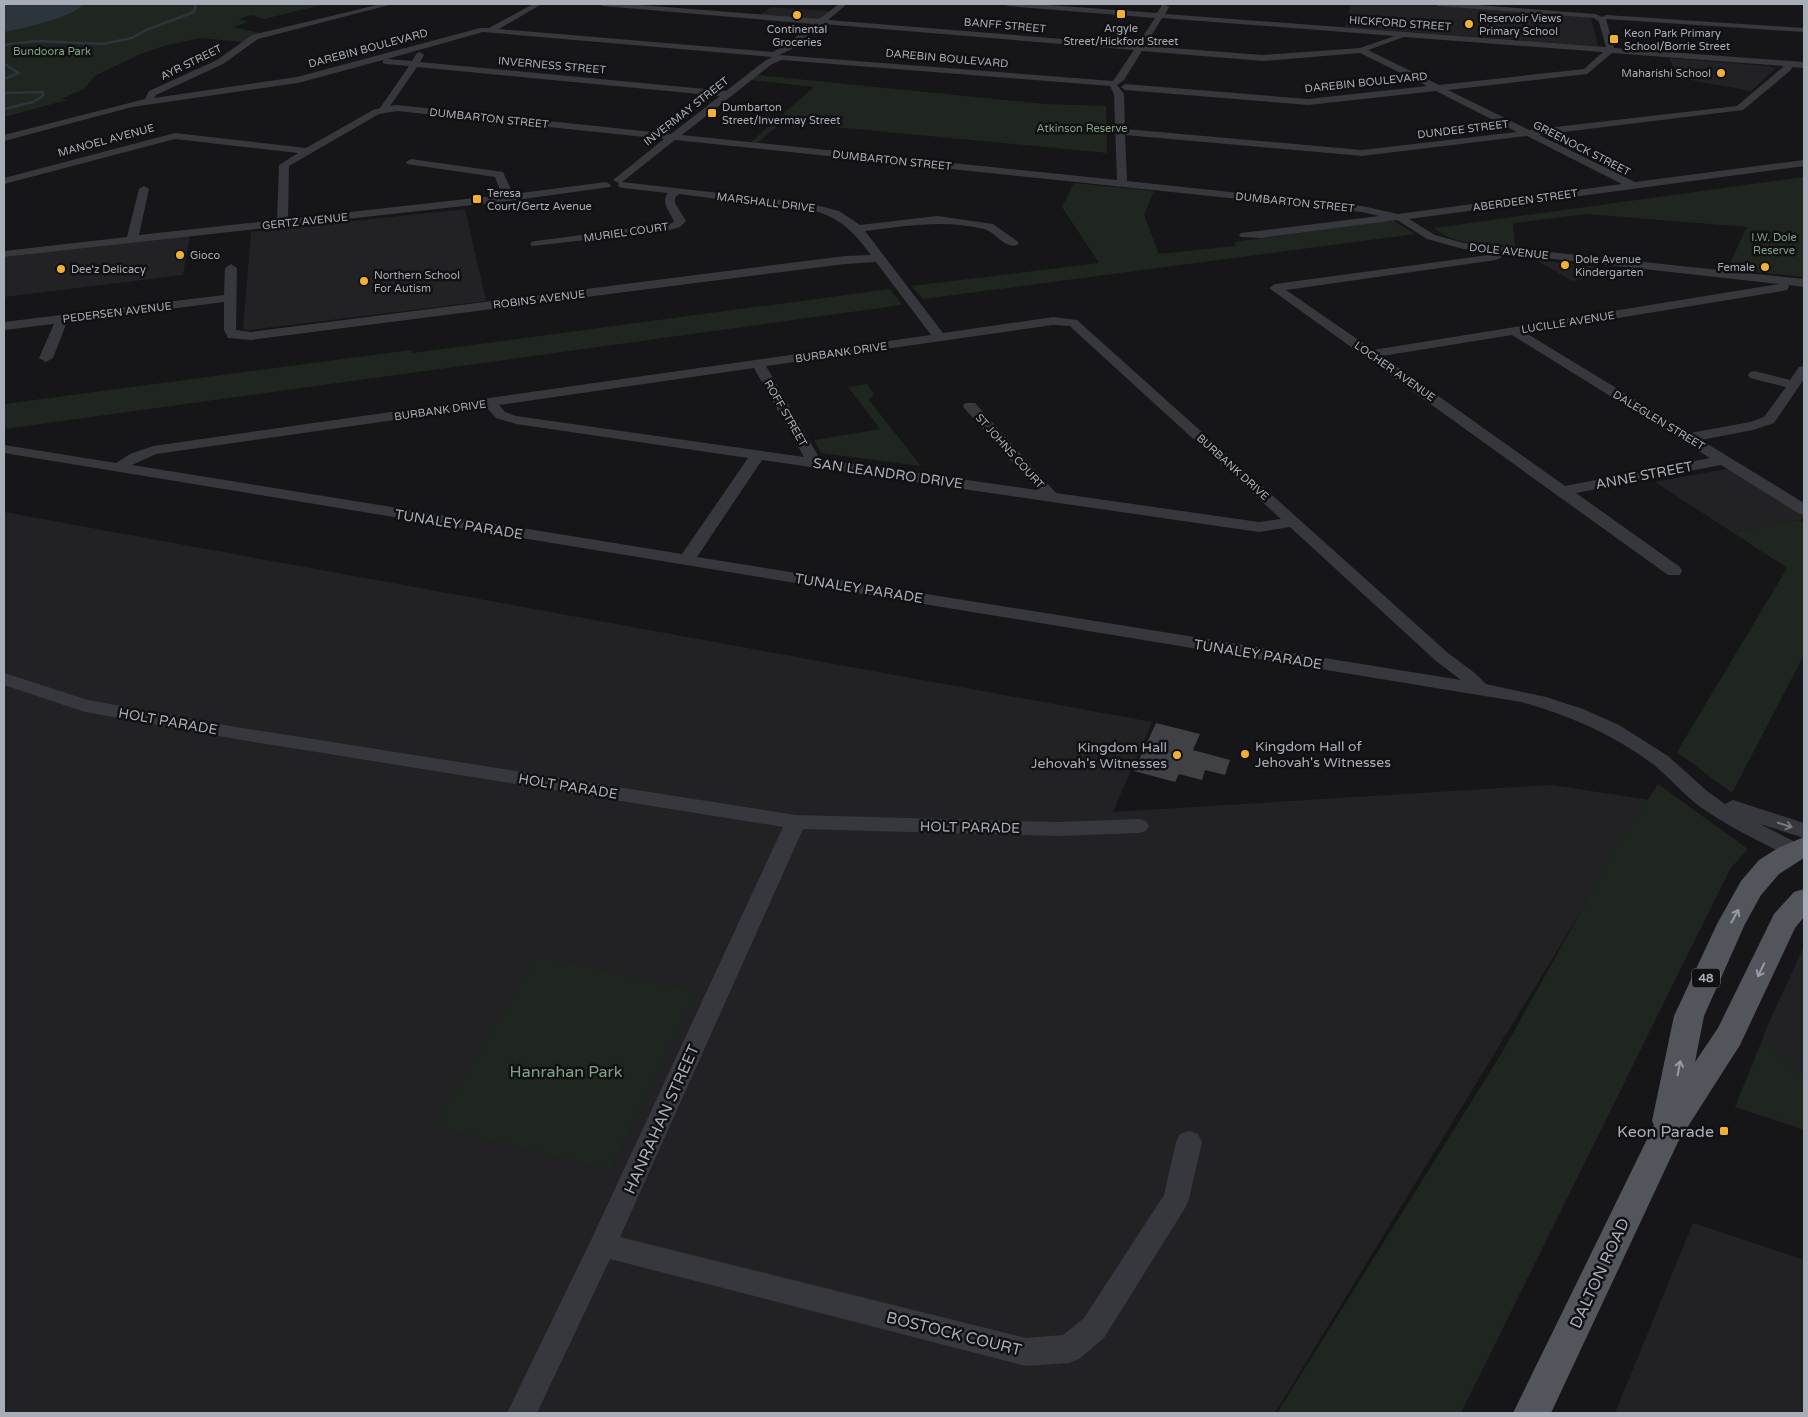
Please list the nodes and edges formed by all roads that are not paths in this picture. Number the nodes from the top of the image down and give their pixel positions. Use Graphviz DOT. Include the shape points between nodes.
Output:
graph roads {
  1 [pos="389,4"];
  2 [pos="538,4"];
  3 [pos="602,4"];
  4 [pos="843,4"];
  5 [pos="1008,4"];
  6 [pos="1167,4"];
  7 [pos="1438,4"];
  8 [pos="1160,16"];
  9 [pos="1601,16"];
  10 [pos="820,22"];
  11 [pos="487,30"];
  12 [pos="1804,30"];
  13 [pos="1401,34"];
  14 [pos="1139,48"];
  15 [pos="423,50"];
  16 [pos="1361,50"];
  17 [pos="1609,51"];
  18 [pos="778,55"];
  19 [pos="374,60"];
  20 [pos="414,63"];
  21 [pos="1595,63"];
  22 [pos="1787,64"];
  23 [pos="1804,66"];
  24 [pos="1547,76"];
  25 [pos="1120,86"];
  26 [pos="1436,87"];
  27 [pos="728,94"];
  28 [pos="149,101"];
  29 [pos="384,109"];
  30 [pos="1121,132"];
  31 [pos="1529,134"];
  32 [pos="4,138"];
  33 [pos="673,138"];
  34 [pos="306,151"];
  35 [pos="411,162"];
  36 [pos="1804,163"];
  37 [pos="4,181"];
  38 [pos="620,182"];
  39 [pos="1122,184"];
  40 [pos="606,185"];
  41 [pos="1632,185"];
  42 [pos="144,188"];
  43 [pos="676,191"];
  44 [pos="509,198"];
  45 [pos="1399,217"];
  46 [pos="282,223"];
  47 [pos="857,229"];
  48 [pos="1244,235"];
  49 [pos="132,240"];
  50 [pos="1013,243"];
  51 [pos="536,244"];
  52 [pos="1463,246"];
  53 [pos="1522,253"];
  54 [pos="4,254"];
  55 [pos="878,256"];
  56 [pos="1472,260"];
  57 [pos="231,268"];
  58 [pos="1747,277"];
  59 [pos="1804,284"];
  60 [pos="1764,290"];
  61 [pos="230,298"];
  62 [pos="62,319"];
  63 [pos="4,326"];
  64 [pos="1514,331"];
  65 [pos="940,337"];
  66 [pos="1371,354"];
  67 [pos="46,358"];
  68 [pos="758,364"];
  69 [pos="1804,370"];
  70 [pos="1755,375"];
  71 [pos="1792,384"];
  72 [pos="492,402"];
  73 [pos="970,406"];
  74 [pos="1688,438"];
  75 [pos="4,449"];
  76 [pos="758,454"];
  77 [pos="1724,460"];
  78 [pos="814,462"];
  79 [pos="120,467"];
  80 [pos="1564,491"];
  81 [pos="1050,496"];
  82 [pos="1804,510"];
  83 [pos="1292,522"];
  84 [pos="687,559"];
  85 [pos="1674,571"];
  86 [pos="1442,657"];
  87 [pos="4,679"];
  88 [pos="1450,684"];
  89 [pos="1480,689"];
  90 [pos="1690,788"];
  91 [pos="796,822"];
  92 [pos="1140,826"];
  93 [pos="1802,846"];
  94 [pos="1804,899"];
  95 [pos="1666,1133"];
  96 [pos="1189,1142"];
  97 [pos="603,1245"];
  98 [pos="522,1413"];
  99 [pos="1532,1413"];
  1 -- 28 [label="street, AYR STREET" via="255,37 220,62 152,93"];
  2 -- 11 [label="street"];
  3 -- 10 [label="street, BANFF STREET"];
  4 -- 10 [label="street, INVERMAY STREET"];
  5 -- 8 [label="street, HICKFORD STREET"];
  6 -- 8 [label="street"];
  7 -- 9 [label="street"];
  8 -- 13 [label="street, HICKFORD STREET"];
  8 -- 14 [label="street"];
  9 -- 12 [label="street"];
  9 -- 17 [label="street"];
  10 -- 14 [label="street, BANFF STREET"];
  10 -- 18 [label="street, INVERMAY STREET"];
  11 -- 18 [label="street, DAREBIN BOULEVARD"];
  11 -- 19 [label="street, DAREBIN BOULEVARD"];
  13 -- 16 [label="street, BANFF STREET"];
  13 -- 17 [label="street, HICKFORD STREET"];
  14 -- 16 [label="street, BANFF STREET" via="1263,58"];
  14 -- 25 [label="street"];
  15 -- 20 [label="street"];
  16 -- 26 [label="street, GREENOCK STREET"];
  17 -- 21 [label="street, DAREBIN BOULEVARD"];
  17 -- 22 [label="street, HICKFORD STREET"];
  18 -- 25 [label="street, DAREBIN BOULEVARD"];
  18 -- 27 [label="street, INVERMAY STREET"];
  19 -- 20 [label="street, INVERNESS STREET"];
  19 -- 28 [label="street, DAREBIN BOULEVARD" via="289,82"];
  20 -- 27 [label="street, INVERNESS STREET"];
  20 -- 29 [label="street"];
  21 -- 24 [label="street, DAREBIN BOULEVARD" via="1584,72"];
  22 -- 23 [label="street, HICKFORD STREET"];
  22 -- 31 [label="street, DUNDEE STREET" via="1788,68 1740,108"];
  24 -- 26 [label="street, DAREBIN BOULEVARD"];
  25 -- 26 [label="street, DAREBIN BOULEVARD" via="1308,102"];
  25 -- 30 [label="street"];
  26 -- 31 [label="street, GREENOCK STREET"];
  27 -- 33 [label="street, INVERMAY STREET"];
  28 -- 32 [label="street, DAREBIN BOULEVARD"];
  29 -- 33 [label="street, DUMBARTON STREET"];
  29 -- 34 [label="street"];
  30 -- 31 [label="street, DUNDEE STREET" via="1362,153"];
  30 -- 39 [label="street"];
  31 -- 41 [label="street, GREENOCK STREET"];
  33 -- 38 [label="street, INVERMAY STREET"];
  33 -- 39 [label="street, DUMBARTON STREET"];
  34 -- 37 [label="street, MANOEL AVENUE" via="166,137"];
  34 -- 46 [label="street" via="284,164"];
  35 -- 44 [label="street" via="499,174"];
  36 -- 41 [label="street, ABERDEEN STREET"];
  38 -- 40 [label="street, MARSHALL DRIVE" via="615,187"];
  38 -- 43 [label="street, MARSHALL DRIVE"];
  39 -- 45 [label="street, DUMBARTON STREET" via="1362,209"];
  40 -- 44 [label="street, GERTZ AVENUE"];
  41 -- 45 [label="street, ABERDEEN STREET"];
  42 -- 49 [label="street"];
  43 -- 47 [label="street, MARSHALL DRIVE" via="830,210"];
  43 -- 51 [label="street, MURIEL COURT" via="670,197 680,220 676,225"];
  44 -- 46 [label="street, GERTZ AVENUE"];
  45 -- 48 [label="street, ABERDEEN STREET"];
  45 -- 52 [label="street, DOLE AVENUE" via="1431,237"];
  46 -- 49 [label="street, GERTZ AVENUE"];
  47 -- 50 [label="street" via="937,219 989,226"];
  47 -- 55 [label="street, MARSHALL DRIVE"];
  49 -- 54 [label="street, GERTZ AVENUE"];
  52 -- 53 [label="street, DOLE AVENUE"];
  52 -- 56 [label="street" via="1470,252"];
  53 -- 56 [label="street, LOCHER AVENUE"];
  53 -- 58 [label="street, DOLE AVENUE"];
  55 -- 61 [label="street, ROBINS AVENUE" via="251,336 233,335 230,330"];
  55 -- 65 [label="street, MARSHALL DRIVE"];
  56 -- 66 [label="street, LOCHER AVENUE" via="1275,288"];
  57 -- 61 [label="street"];
  58 -- 59 [label="street, DOLE AVENUE"];
  58 -- 60 [label="street"];
  59 -- 60 [label="street, LUCILLE AVENUE"];
  60 -- 64 [label="street, LUCILLE AVENUE"];
  61 -- 62 [label="street, PEDERSEN AVENUE"];
  62 -- 63 [label="street, PEDERSEN AVENUE"];
  62 -- 67 [label="street"];
  64 -- 66 [label="street, LUCILLE AVENUE"];
  64 -- 74 [label="street, DALEGLEN STREET"];
  65 -- 68 [label="street, BURBANK DRIVE"];
  65 -- 83 [label="street, BURBANK DRIVE" via="1053,321 1073,323"];
  66 -- 80 [label="street, LOCHER AVENUE"];
  68 -- 72 [label="street, BURBANK DRIVE"];
  68 -- 78 [label="street, ROFF STREET"];
  69 -- 71 [label="street"];
  70 -- 71 [label="street"];
  71 -- 74 [label="street" via="1769,420"];
  72 -- 76 [label="street, SAN LEANDRO DRIVE" via="494,412 501,417"];
  72 -- 79 [label="street, BURBANK DRIVE" via="153,450"];
  73 -- 81 [label="street, ST JOHNS COURT"];
  74 -- 77 [label="street, DALEGLEN STREET"];
  75 -- 79 [label="street, TUNALEY PARADE"];
  76 -- 78 [label="street, SAN LEANDRO DRIVE"];
  76 -- 84 [label="street"];
  77 -- 80 [label="street, ANNE STREET"];
  77 -- 82 [label="street, DALEGLEN STREET"];
  78 -- 81 [label="street, SAN LEANDRO DRIVE"];
  79 -- 84 [label="street, TUNALEY PARADE"];
  80 -- 85 [label="street, LOCHER AVENUE"];
  81 -- 83 [label="street, SAN LEANDRO DRIVE" via="1259,527"];
  83 -- 86 [label="street, BURBANK DRIVE"];
  84 -- 88 [label="street, TUNALEY PARADE"];
  86 -- 88 [label="street"];
  86 -- 89 [label="street, BURBANK DRIVE"];
  87 -- 91 [label="street, HOLT PARADE" via="85,706"];
  88 -- 89 [label="street, TUNALEY PARADE"];
  89 -- 90 [label="street, TUNALEY PARADE" via="1546,703 1601,724 1655,756"];
  90 -- 93 [label="street, TUNALEY PARADE" via="1720,810"];
  91 -- 92 [label="street, HOLT PARADE" via="1058,829"];
  91 -- 97 [label="street, HANRAHAN STREET"];
  95 -- 93 [label="main road, DALTON ROAD / 48, one-way" via="1688,1016 1710,968 1757,880 1773,864"];
  94 -- 95 [label="main road, DALTON ROAD / 48, one-way" via="1784,922 1729,1036"];
  95 -- 99 [label="main road, DALTON ROAD / 48"];
  96 -- 97 [label="street, BOSTOCK COURT" via="1176,1198 1094,1328 1069,1349 1026,1352"];
  97 -- 98 [label="street, HANRAHAN STREET"];
}
